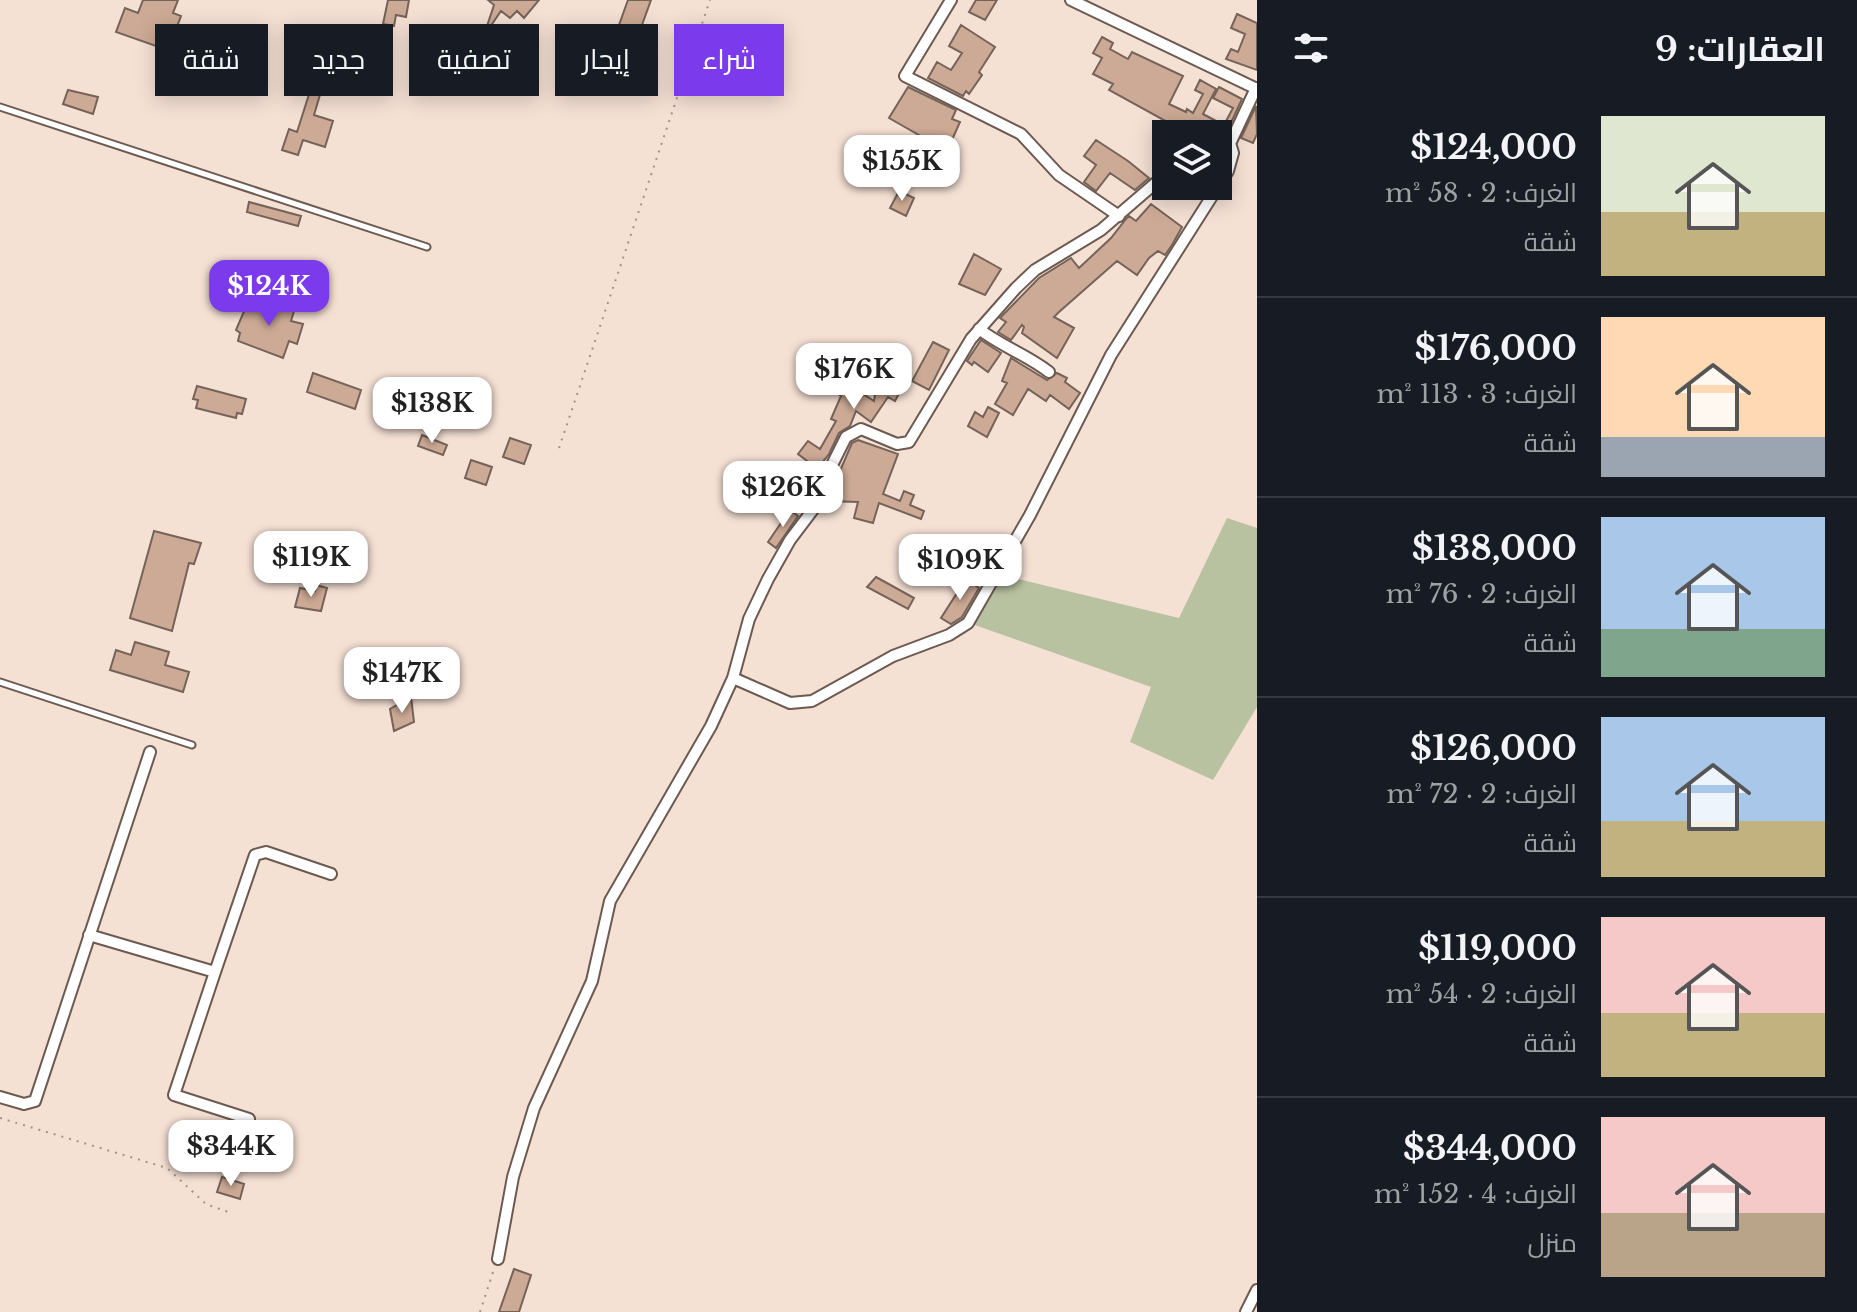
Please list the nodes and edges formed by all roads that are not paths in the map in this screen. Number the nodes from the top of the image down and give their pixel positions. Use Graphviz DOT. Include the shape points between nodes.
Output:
graph roads {
  1 [pos="951,0"];
  2 [pos="1071,0"];
  3 [pos="1257,89"];
  4 [pos="0,107"];
  5 [pos="1232,139"];
  6 [pos="1152,187"];
  7 [pos="1210,200"];
  8 [pos="1119,216"];
  9 [pos="427,247"];
  10 [pos="979,329"];
  11 [pos="1049,372"];
  12 [pos="733,678"];
  13 [pos="0,682"];
  14 [pos="192,745"];
  15 [pos="150,752"];
  16 [pos="331,874"];
  17 [pos="89,935"];
  18 [pos="215,972"];
  19 [pos="0,1097"];
  20 [pos="249,1119"];
  21 [pos="498,1259"];
  22 [pos="1257,1290"];
  23 [pos="1246,1312"];
  1 -- 8 [label="street" via="905,76 1021,134 1059,175"];
  2 -- 3 [label="street"];
  3 -- 5 [label="street"];
  4 -- 9 [label="lane"];
  6 -- 8 [label="street"];
  7 -- 12 [label="street" via="1111,355 968,623 893,656 812,701 790,703"];
  8 -- 10 [label="street" via="1035,270"];
  10 -- 11 [label="street"];
  10 -- 12 [label="street" via="909,442 897,444 861,429 846,437 818,503 790,540 749,619"];
  12 -- 21 [label="street" via="610,901 592,981 534,1108 513,1177"];
  13 -- 14 [label="lane"];
  15 -- 17 [label="street"];
  16 -- 18 [label="street" via="266,852 255,855"];
  17 -- 18 [label="street"];
  17 -- 19 [label="street" via="35,1101 24,1104"];
  18 -- 20 [label="street" via="174,1095"];
  22 -- 23 [label="street"];
}
